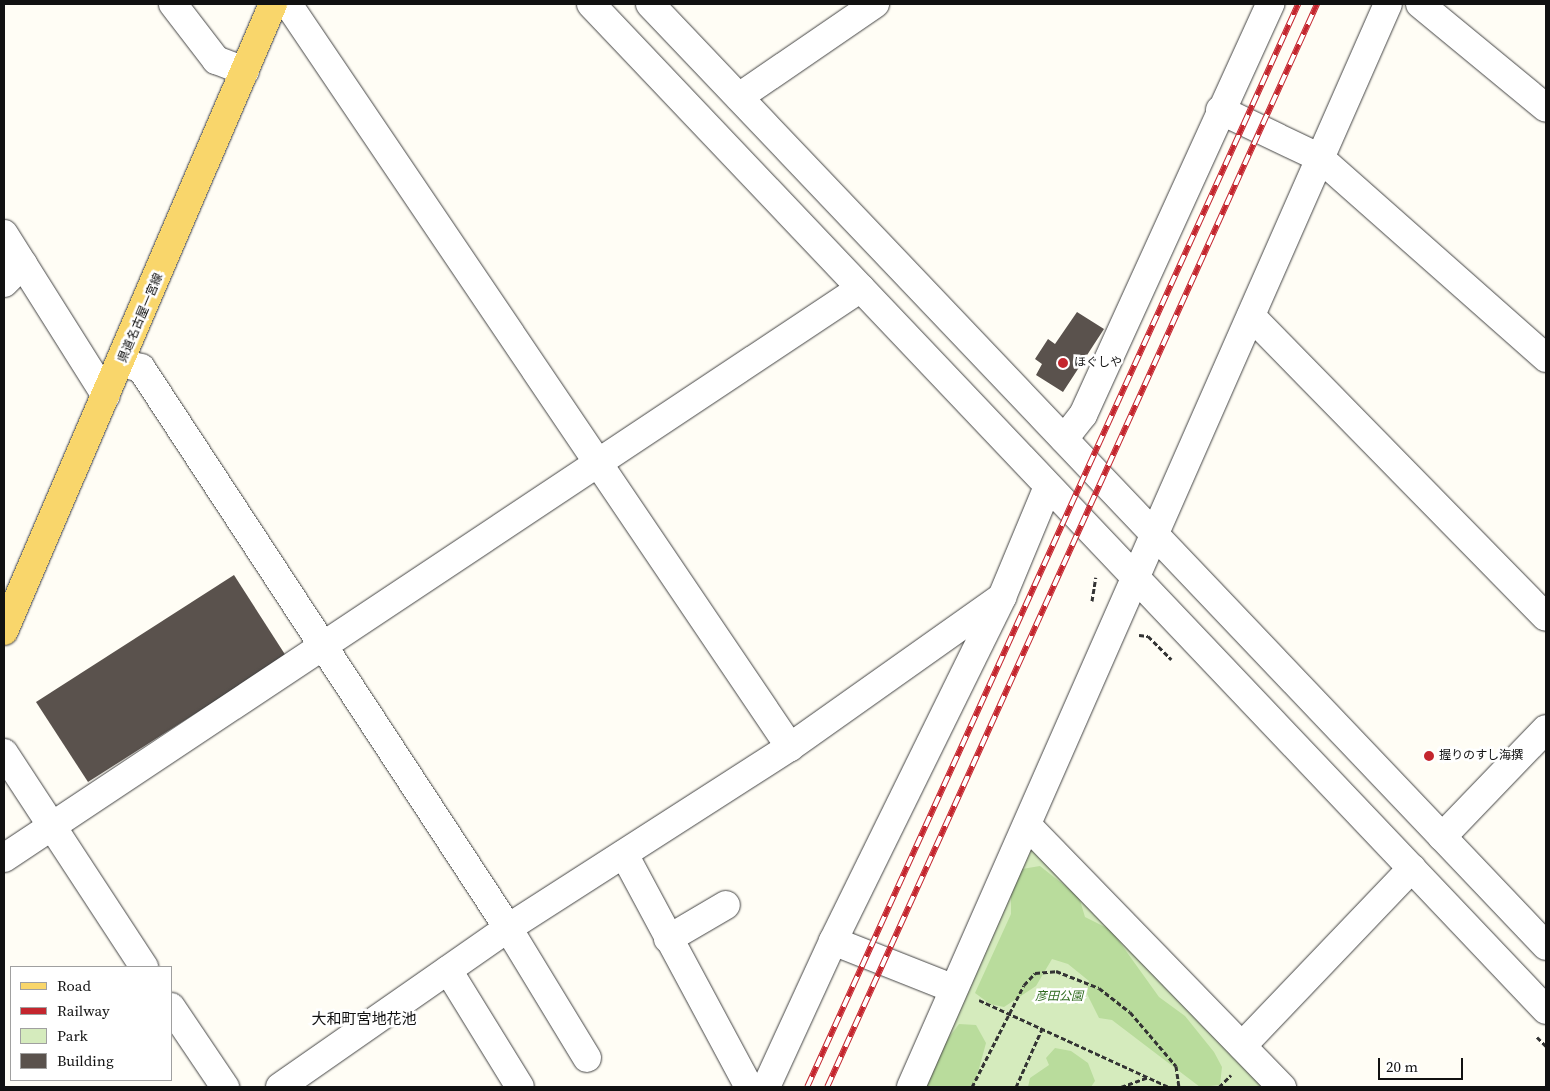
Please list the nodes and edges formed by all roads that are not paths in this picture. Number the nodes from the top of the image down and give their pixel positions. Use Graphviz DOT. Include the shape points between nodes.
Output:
graph roads {
  1 [pos="173,4"];
  2 [pos="273,4"];
  3 [pos="288,4"];
  4 [pos="591,4"];
  5 [pos="650,4"];
  6 [pos="674,4"];
  7 [pos="875,4"];
  8 [pos="1270,4"];
  9 [pos="1388,4"];
  10 [pos="1420,4"];
  11 [pos="713,69"];
  12 [pos="245,71"];
  13 [pos="739,97"];
  14 [pos="1546,108"];
  15 [pos="1220,110"];
  16 [pos="1320,158"];
  17 [pos="4,234"];
  18 [pos="23,264"];
  19 [pos="4,283"];
  20 [pos="861,288"];
  21 [pos="1251,316"];
  22 [pos="1546,358"];
  23 [pos="122,363"];
  24 [pos="106,396"];
  25 [pos="1064,439"];
  26 [pos="597,467"];
  27 [pos="1047,489"];
  28 [pos="1155,535"];
  29 [pos="1136,576"];
  30 [pos="1002,597"];
  31 [pos="1546,617"];
  32 [pos="4,630"];
  33 [pos="324,648"];
  34 [pos="1546,729"];
  35 [pos="790,747"];
  36 [pos="4,753"];
  37 [pos="1027,825"];
  38 [pos="51,829"];
  39 [pos="1442,837"];
  40 [pos="624,854"];
  41 [pos="4,858"];
  42 [pos="1412,868"];
  43 [pos="726,905"];
  44 [pos="508,928"];
  45 [pos="668,939"];
  46 [pos="833,941"];
  47 [pos="1546,946"];
  48 [pos="143,966"];
  49 [pos="448,970"];
  50 [pos="952,988"];
  51 [pos="172,1008"];
  52 [pos="1546,1010"];
  53 [pos="1242,1046"];
  54 [pos="587,1058"];
  55 [pos="225,1087"];
  56 [pos="280,1087"];
  57 [pos="520,1087"];
  58 [pos="749,1087"];
  59 [pos="766,1087"];
  60 [pos="912,1087"];
  61 [pos="1282,1087"];
  1 -- 12 [label="street" via="216,60"];
  2 -- 12 [label="main road, 県道名古屋一宮線"];
  3 -- 26 [label="street"];
  4 -- 20 [label="street"];
  5 -- 11 [label="street"];
  6 -- 11 [label="street"];
  7 -- 13 [label="street"];
  8 -- 15 [label="street"];
  9 -- 16 [label="street"];
  10 -- 14 [label="street"];
  11 -- 13 [label="street"];
  12 -- 23 [label="main road, 県道名古屋一宮線"];
  13 -- 25 [label="street"];
  15 -- 16 [label="street"];
  15 -- 25 [label="street" via="1083,415"];
  16 -- 21 [label="street"];
  16 -- 22 [label="street"];
  17 -- 18 [label="street"];
  18 -- 19 [label="street"];
  18 -- 24 [label="street"];
  20 -- 26 [label="street"];
  20 -- 27 [label="street"];
  21 -- 28 [label="street"];
  21 -- 31 [label="street"];
  23 -- 24 [label="main road, 県道名古屋一宮線"];
  23 -- 33 [label="street" via="141,368"];
  24 -- 32 [label="main road, 県道名古屋一宮線"];
  25 -- 28 [label="street"];
  26 -- 33 [label="street"];
  26 -- 35 [label="street"];
  27 -- 29 [label="street"];
  27 -- 30 [label="street"];
  28 -- 29 [label="street"];
  28 -- 39 [label="street"];
  29 -- 37 [label="street"];
  29 -- 42 [label="street"];
  30 -- 35 [label="street"];
  30 -- 46 [label="street"];
  33 -- 38 [label="street"];
  33 -- 44 [label="street"];
  34 -- 39 [label="street"];
  35 -- 40 [label="street"];
  36 -- 38 [label="street"];
  37 -- 50 [label="street"];
  37 -- 53 [label="street"];
  38 -- 41 [label="street"];
  38 -- 48 [label="street"];
  39 -- 47 [label="street"];
  40 -- 44 [label="street"];
  40 -- 45 [label="street"];
  42 -- 52 [label="street"];
  42 -- 53 [label="street"];
  43 -- 45 [label="street"];
  44 -- 49 [label="street"];
  44 -- 54 [label="street"];
  45 -- 58 [label="street"];
  46 -- 50 [label="street"];
  46 -- 59 [label="street"];
  49 -- 56 [label="street"];
  49 -- 57 [label="street"];
  50 -- 60 [label="street"];
  51 -- 55 [label="street"];
  53 -- 61 [label="street"];
}
